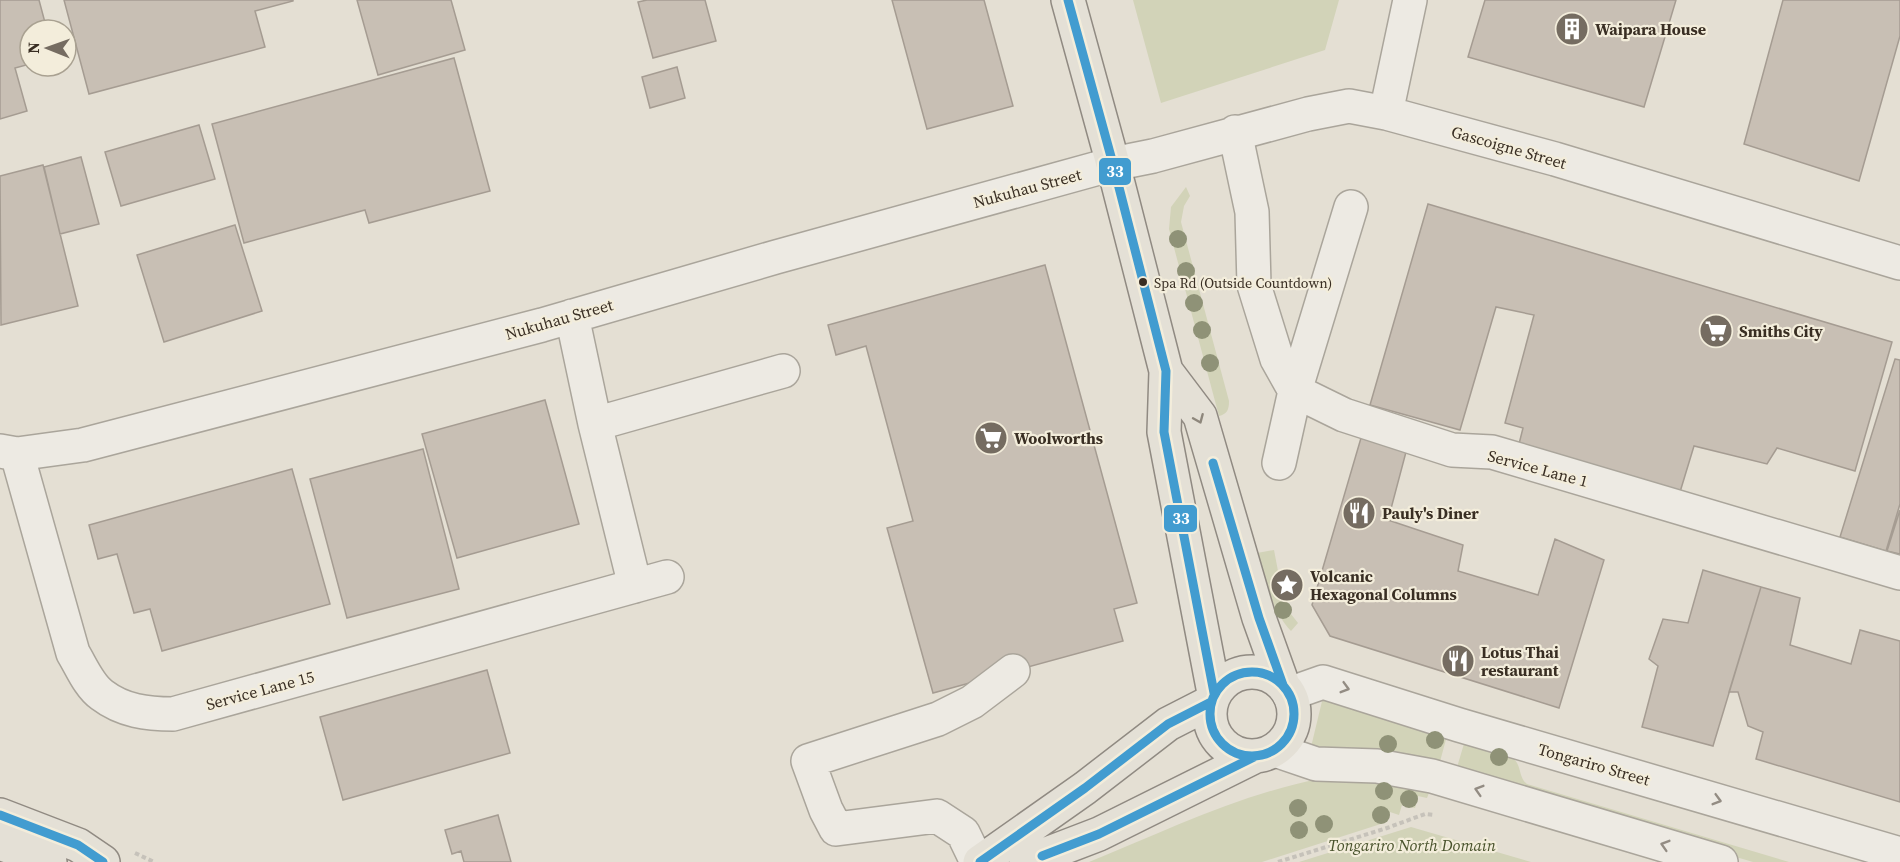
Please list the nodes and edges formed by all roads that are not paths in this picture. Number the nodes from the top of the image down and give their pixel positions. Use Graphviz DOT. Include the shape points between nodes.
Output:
graph roads {
  1 [pos="1068,0"];
  2 [pos="1410,0"];
  3 [pos="1386,113"];
  4 [pos="1235,132"];
  5 [pos="1113,164"];
  6 [pos="1351,207"];
  7 [pos="1900,263"];
  8 [pos="572,316"];
  9 [pos="783,371"];
  10 [pos="1166,371"];
  11 [pos="1295,391"];
  12 [pos="595,424"];
  13 [pos="8,453"];
  14 [pos="1279,463"];
  15 [pos="1900,573"];
  16 [pos="667,577"];
  17 [pos="635,586"];
  18 [pos="1013,671"];
  19 [pos="1286,690"];
  20 [pos="1212,698"];
  21 [pos="1264,754"];
  22 [pos="0,815"];
  23 [pos="0,843"];
  24 [pos="1900,854"];
  25 [pos="50,862"];
  26 [pos="103,862"];
  27 [pos="979,862"];
  28 [pos="1026,862"];
  29 [pos="1722,862"];
  1 -- 5 [label="main road"];
  2 -- 3 [label="street"];
  3 -- 4 [label="street, Gascoigne Street" via="1349,106"];
  3 -- 7 [label="street, Gascoigne Street" via="1555,159"];
  4 -- 5 [label="street, Gascoigne Street"];
  4 -- 11 [label="street" via="1252,212 1254,285 1277,359"];
  5 -- 8 [label="street, Nukuhau Street"];
  5 -- 10 [label="main road"];
  6 -- 11 [label="street"];
  8 -- 12 [label="street"];
  8 -- 13 [label="street, Nukuhau Street" via="83,445"];
  9 -- 12 [label="street"];
  10 -- 19 [label="main road, one-way" via="1200,416 1259,618"];
  10 -- 20 [label="main road" via="1164,432"];
  11 -- 14 [label="street"];
  11 -- 15 [label="street, Service Lane 1" via="1344,416 1452,450 1492,452"];
  12 -- 17 [label="street"];
  13 -- 17 [label="street, Service Lane 15" via="73,652 101,694 132,711 173,714"];
  16 -- 17 [label="street, Service Lane 15"];
  18 -- 27 [label="street" via="972,702 938,719 808,761 836,829 937,816 963,832"];
  19 -- 20 [label="main road" via="1270,676 1255,671 1239,673 1225,681"];
  19 -- 21 [label="main road" via="1294,709 1293,724 1286,739"];
  19 -- 24 [label="street, Tongariro Street, one-way" via="1323,682"];
  20 -- 21 [label="main road" via="1209,718 1224,747 1238,755"];
  20 -- 27 [label="main road" via="1167,724 1085,788"];
  21 -- 28 [label="main road" via="1100,834"];
  29 -- 21 [label="street, one-way" via="1444,779 1377,766 1316,764"];
  22 -- 26 [label="main road" via="78,845"];
  23 -- 25 [label="main road"];
}
